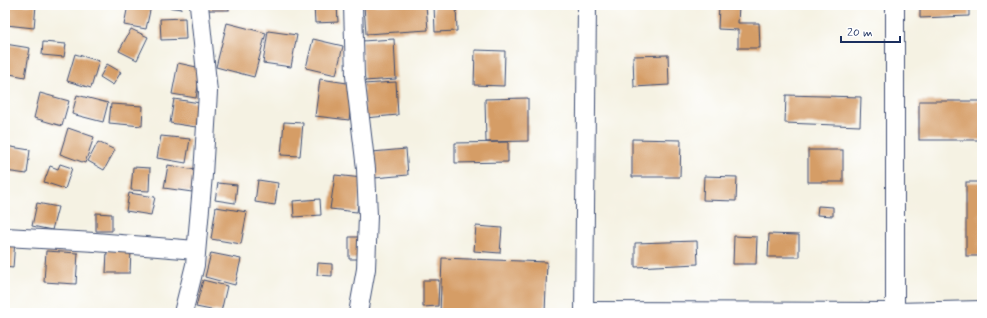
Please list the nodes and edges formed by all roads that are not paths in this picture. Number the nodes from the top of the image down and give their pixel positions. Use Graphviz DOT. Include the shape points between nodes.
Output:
graph roads {
  1 [pos="199,5"];
  2 [pos="354,5"];
  3 [pos="587,5"];
  4 [pos="895,5"];
  5 [pos="5,237"];
  6 [pos="196,250"];
  7 [pos="982,310"];
  8 [pos="584,312"];
  9 [pos="183,313"];
  10 [pos="358,313"];
  11 [pos="895,313"];
  1 -- 6 [label="street" via="208,92"];
  2 -- 10 [label="street" via="355,76 366,169 368,216 366,268"];
  3 -- 8 [label="street"];
  4 -- 11 [label="street"];
  5 -- 6 [label="street"];
  6 -- 9 [label="street" via="195,265"];
  7 -- 11 [label="street"];
  8 -- 11 [label="street"];
}
